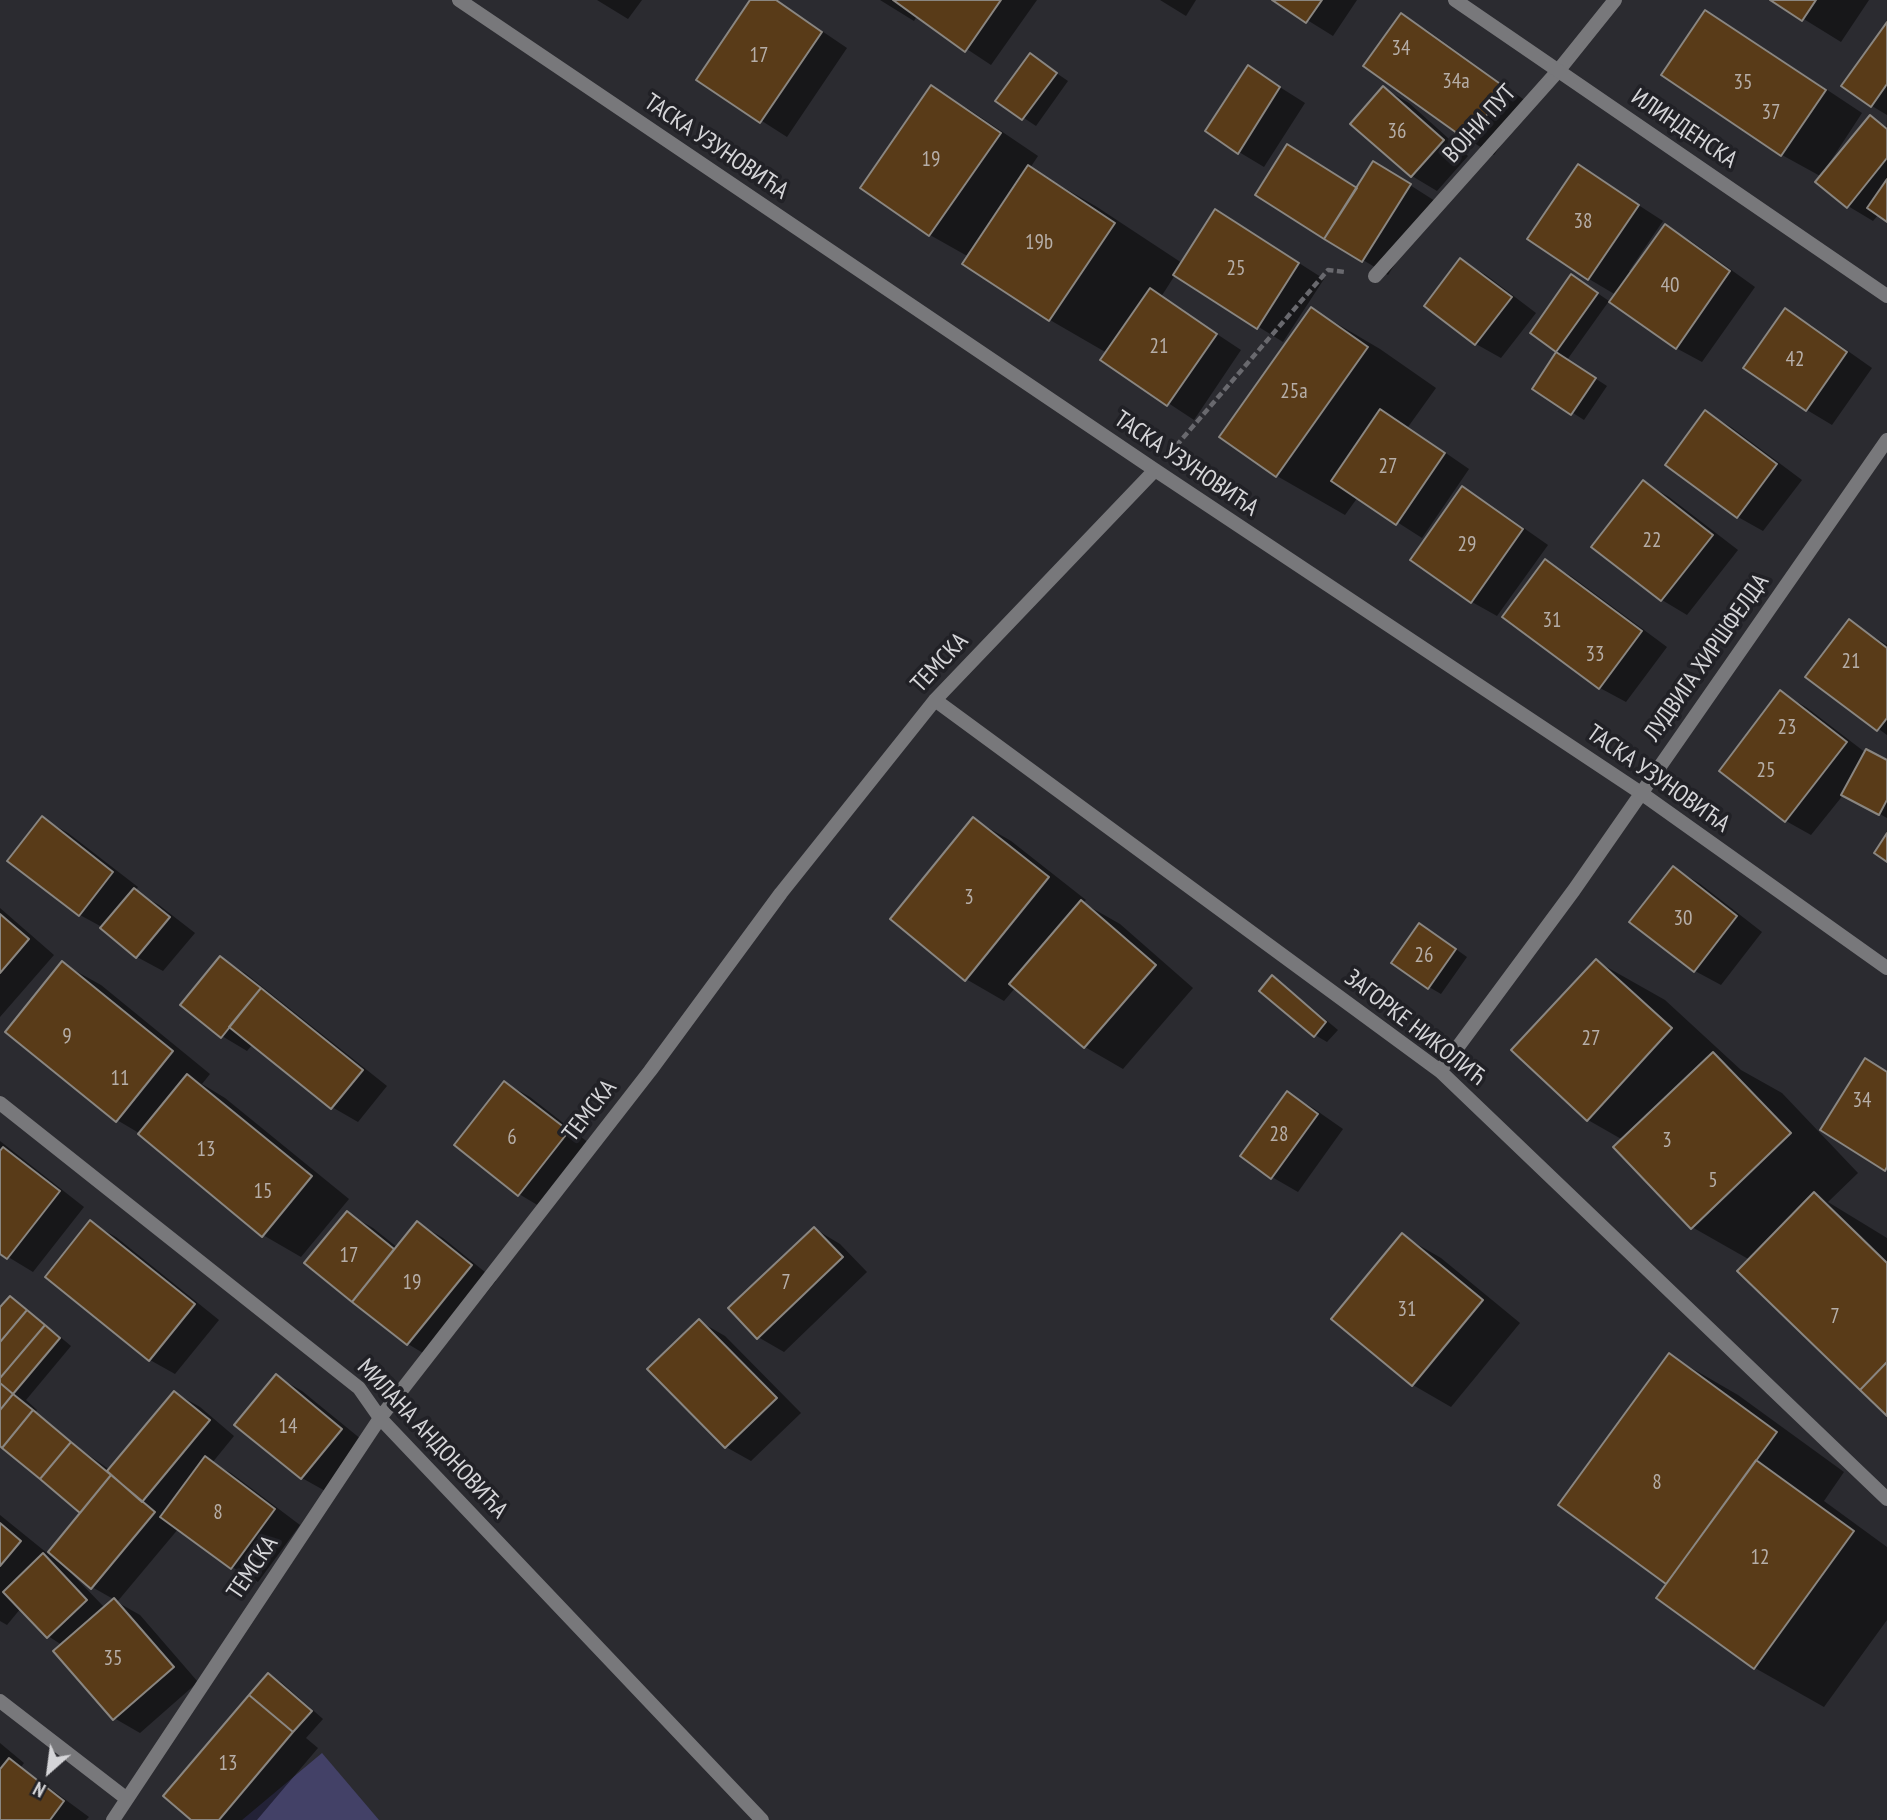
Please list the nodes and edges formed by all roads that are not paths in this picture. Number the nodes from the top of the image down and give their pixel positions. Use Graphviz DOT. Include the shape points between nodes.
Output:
graph roads {
  1 [pos="458,0"];
  2 [pos="1455,0"];
  3 [pos="1615,0"];
  4 [pos="1558,71"];
  5 [pos="1375,276"];
  6 [pos="1887,296"];
  7 [pos="1887,440"];
  8 [pos="1155,470"];
  9 [pos="935,700"];
  10 [pos="1641,793"];
  11 [pos="1887,968"];
  12 [pos="1440,1071"];
  13 [pos="0,1103"];
  14 [pos="380,1418"];
  15 [pos="1887,1499"];
  16 [pos="0,1701"];
  17 [pos="127,1800"];
  18 [pos="113,1820"];
  19 [pos="762,1820"];
  1 -- 8 [label="street, ТАСКА УЗУНОВИЋА"];
  2 -- 4 [label="street, ИЛИНДЕНСКА"];
  3 -- 4 [label="street, ВОЈНИ ПУТ"];
  4 -- 5 [label="street, ВОЈНИ ПУТ"];
  4 -- 6 [label="street, ИЛИНДЕНСКА"];
  7 -- 10 [label="street, ЛУДВИГА ХИРШФЕЛДА"];
  8 -- 9 [label="street, ТЕМСКА"];
  8 -- 10 [label="street, ТАСКА УЗУНОВИЋА"];
  9 -- 12 [label="street, ЗАГОРКЕ НИКОЛИЋ"];
  9 -- 14 [label="street, ТЕМСКА" via="781,893 650,1071"];
  10 -- 11 [label="street, ТАСКА УЗУНОВИЋА"];
  10 -- 12 [label="street, ЛУДВИГА ХИРШФЕЛДА"];
  12 -- 15 [label="street, ЗАГОРКЕ НИКОЛИЋ"];
  13 -- 14 [label="street, МИЛАНА АНДОНОВИЋА" via="359,1388"];
  14 -- 17 [label="street, ТЕМСКА"];
  14 -- 19 [label="street, МИЛАНА АНДОНОВИЋА"];
  16 -- 17 [label="street"];
  17 -- 18 [label="street, ТЕМСКА"];
}
